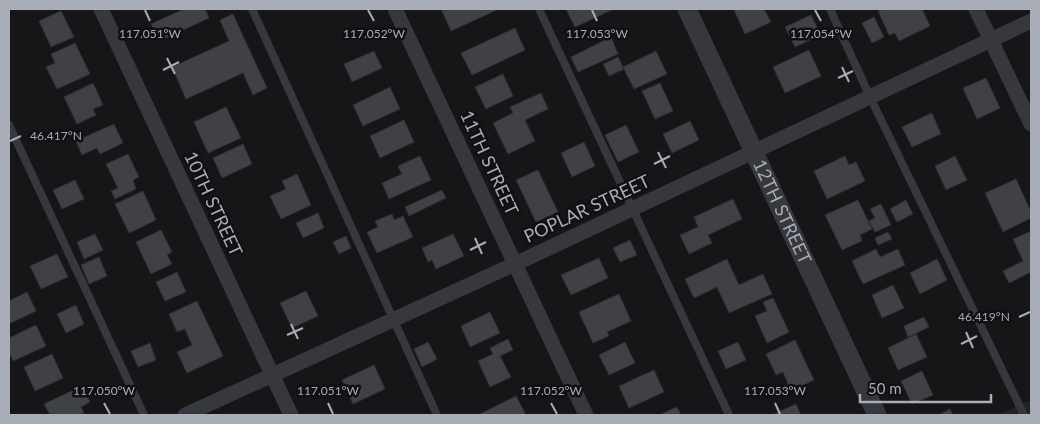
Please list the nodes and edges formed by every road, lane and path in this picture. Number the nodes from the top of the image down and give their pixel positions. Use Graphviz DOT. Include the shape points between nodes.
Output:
graph roads {
  1 [pos="101,9"];
  2 [pos="252,9"];
  3 [pos="395,9"];
  4 [pos="540,9"];
  5 [pos="687,9"];
  6 [pos="830,9"];
  7 [pos="976,9"];
  8 [pos="1031,21"];
  9 [pos="991,40"];
  10 [pos="870,97"];
  11 [pos="9,124"];
  12 [pos="1031,124"];
  13 [pos="754,152"];
  14 [pos="633,209"];
  15 [pos="515,264"];
  16 [pos="392,320"];
  17 [pos="272,374"];
  18 [pos="144,415"];
  19 [pos="185,415"];
  20 [pos="291,415"];
  21 [pos="437,415"];
  22 [pos="586,415"];
  23 [pos="729,415"];
  24 [pos="877,415"];
  25 [pos="1024,415"];
  1 -- 17 [label="street, 10TH STREET"];
  2 -- 16 [label="lane"];
  3 -- 15 [label="street, 11TH STREET"];
  4 -- 14 [label="lane"];
  5 -- 13 [label="street, 12TH STREET"];
  6 -- 10 [label="lane"];
  7 -- 9 [label="street"];
  8 -- 9 [label="street, POPLAR STREET"];
  9 -- 10 [label="street, POPLAR STREET"];
  9 -- 12 [label="street"];
  10 -- 13 [label="street, POPLAR STREET"];
  10 -- 25 [label="lane"];
  11 -- 18 [label="lane"];
  13 -- 14 [label="street, POPLAR STREET"];
  13 -- 24 [label="street, 12TH STREET"];
  14 -- 15 [label="street, POPLAR STREET"];
  14 -- 23 [label="lane"];
  15 -- 16 [label="street, POPLAR STREET"];
  15 -- 22 [label="street, 11TH STREET"];
  16 -- 17 [label="street, POPLAR STREET"];
  16 -- 21 [label="lane"];
  17 -- 19 [label="street, POPLAR STREET"];
  17 -- 20 [label="street, 10TH STREET"];
}
